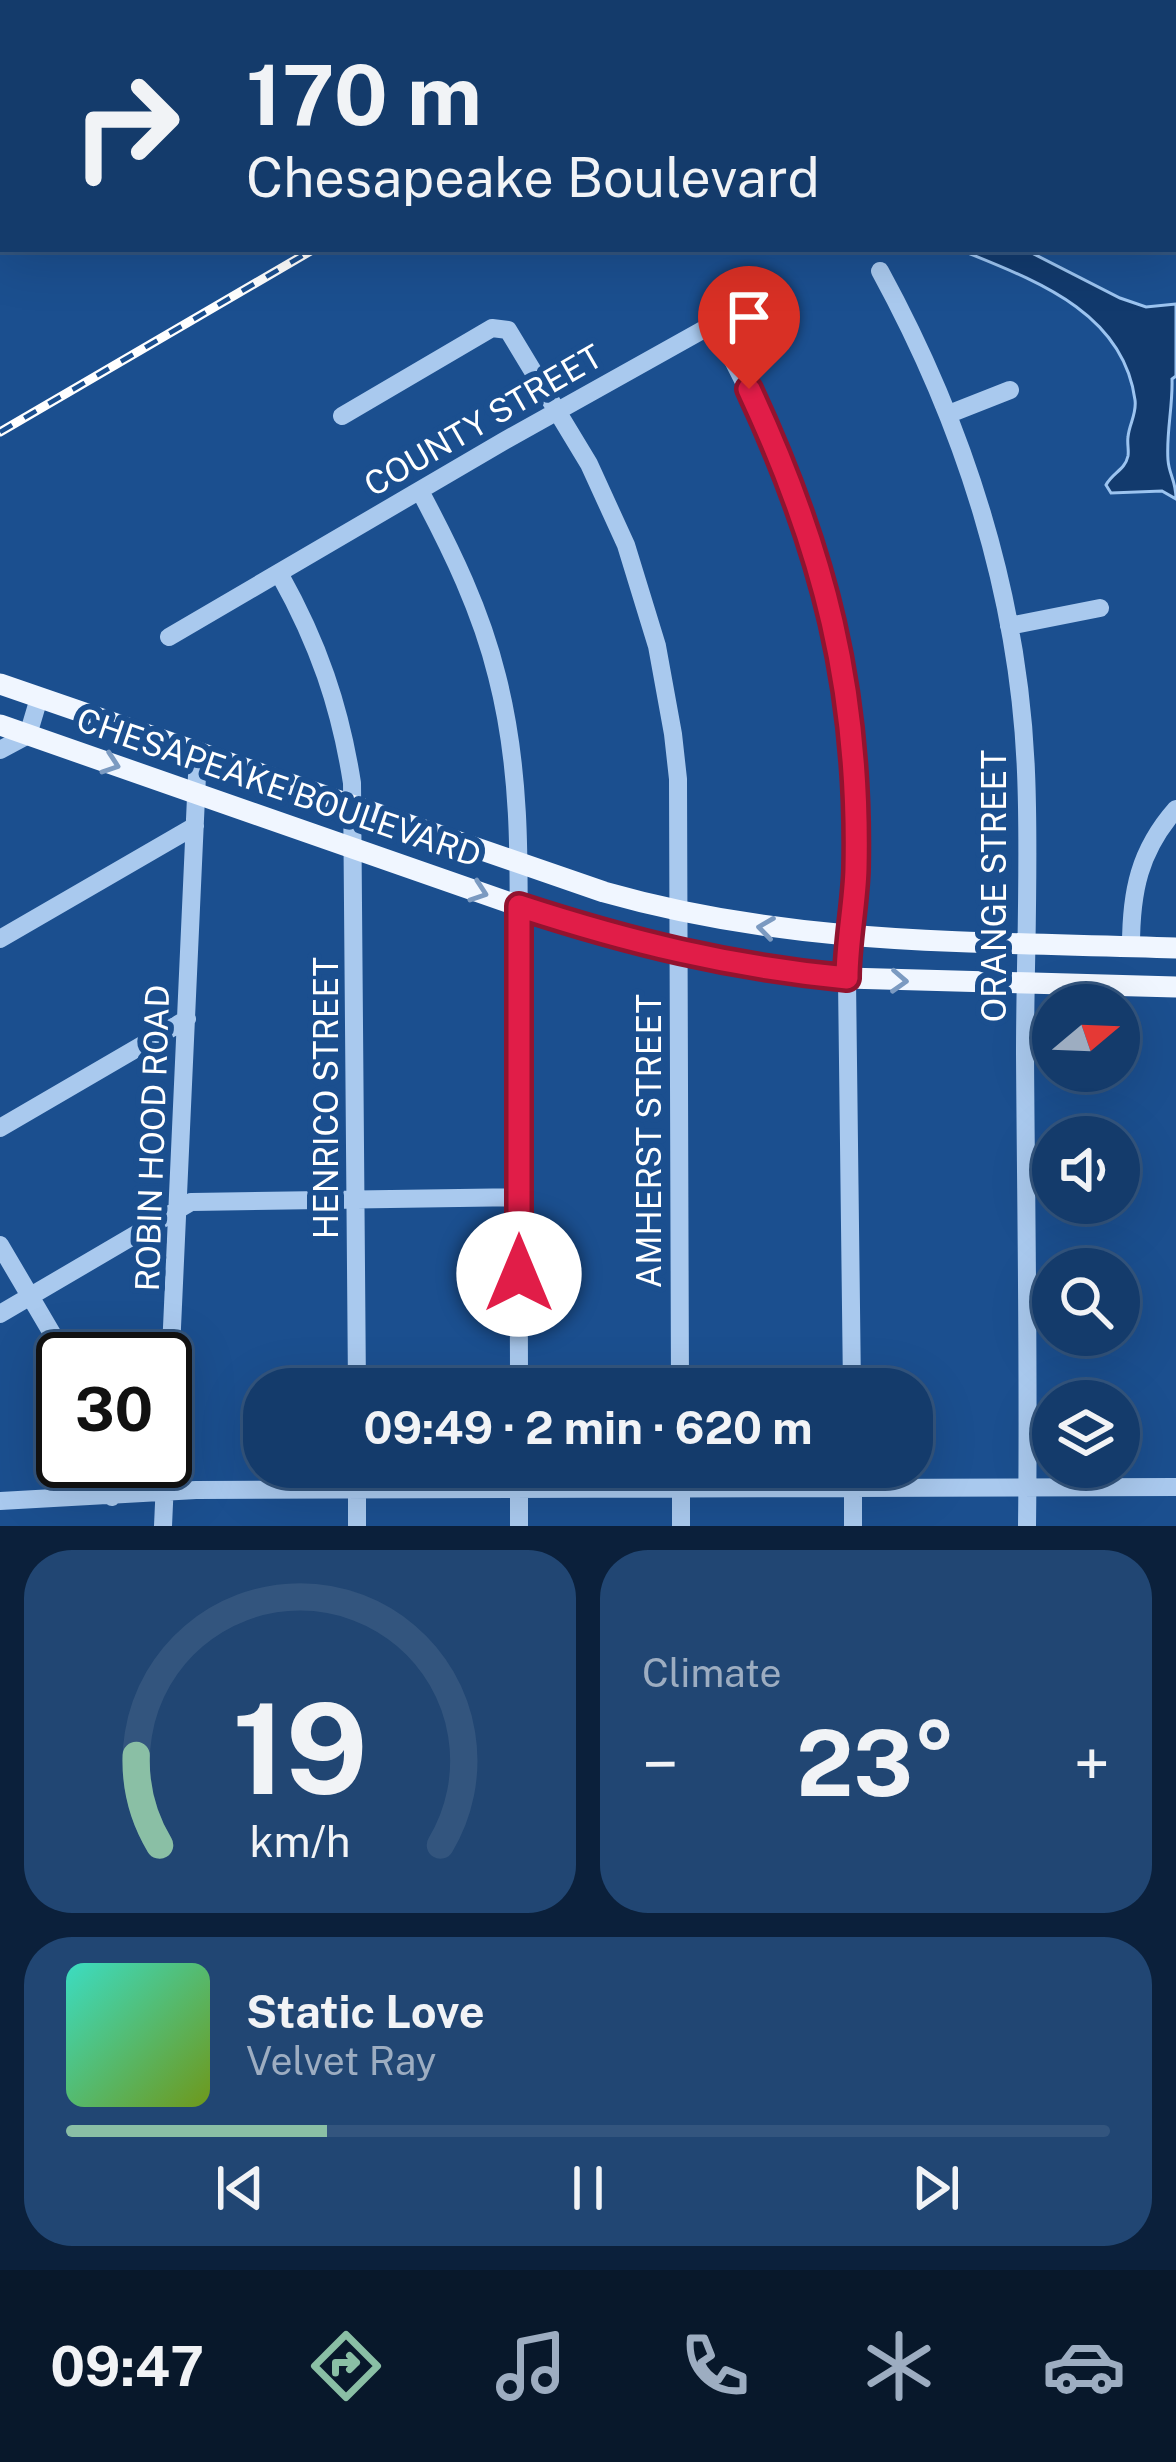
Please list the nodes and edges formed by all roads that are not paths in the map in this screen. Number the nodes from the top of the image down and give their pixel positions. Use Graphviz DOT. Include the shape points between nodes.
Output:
graph roads {
  1 [pos="880,271"];
  2 [pos="1010,390"];
  3 [pos="558,410"];
  4 [pos="950,414"];
  5 [pos="341,416"];
  6 [pos="420,491"];
  7 [pos="280,575"];
  8 [pos="1100,608"];
  9 [pos="1009,626"];
  10 [pos="170,637"];
  11 [pos="0,684"];
  12 [pos="39,698"];
  13 [pos="0,725"];
  14 [pos="28,735"];
  15 [pos="0,750"];
  16 [pos="198,753"];
  17 [pos="196,794"];
  18 [pos="353,806"];
  19 [pos="1176,809"];
  20 [pos="195,826"];
  21 [pos="353,848"];
  22 [pos="519,863"];
  23 [pos="519,906"];
  24 [pos="678,912"];
  25 [pos="850,938"];
  26 [pos="0,939"];
  27 [pos="1025,944"];
  28 [pos="1131,946"];
  29 [pos="1176,948"];
  30 [pos="679,953"];
  31 [pos="847,978"];
  32 [pos="1025,984"];
  33 [pos="1176,988"];
  34 [pos="187,1019"];
  35 [pos="0,1128"];
  36 [pos="356,1197"];
  37 [pos="519,1197"];
  38 [pos="179,1207"];
  39 [pos="0,1245"];
  40 [pos="30,1296"];
  41 [pos="0,1313"];
  42 [pos="52,1332"];
  43 [pos="357,1368"];
  44 [pos="519,1368"];
  45 [pos="680,1368"];
  46 [pos="852,1368"];
  47 [pos="1176,1487"];
  48 [pos="111,1488"];
  49 [pos="1028,1489"];
  50 [pos="357,1490"];
  51 [pos="519,1490"];
  52 [pos="681,1490"];
  53 [pos="853,1490"];
  54 [pos="165,1494"];
  55 [pos="112,1497"];
  56 [pos="0,1501"];
  57 [pos="163,1526"];
  58 [pos="358,1526"];
  59 [pos="519,1526"];
  60 [pos="681,1526"];
  61 [pos="853,1526"];
  62 [pos="1028,1526"];
  1 -- 4 [label="street, ORANGE STREET"];
  2 -- 4 [label="street"];
  3 -- 5 [label="street, AMHERST STREET" via="514,335 492,328"];
  3 -- 6 [label="street, COUNTY STREET"];
  3 -- 24 [label="street, AMHERST STREET" via="626,545 657,646 678,778"];
  3 -- 25 [label="street, COUNTY STREET" via="708,327 718,332 784,464 836,632 855,797"];
  4 -- 9 [label="street, ORANGE STREET"];
  6 -- 7 [label="street, COUNTY STREET"];
  6 -- 22 [label="street" via="467,586 497,676 514,763"];
  7 -- 10 [label="street, COUNTY STREET"];
  7 -- 18 [label="street" via="334,689"];
  8 -- 9 [label="street"];
  9 -- 27 [label="street, ORANGE STREET" via="1026,767"];
  11 -- 12 [label="main road, CHESAPEAKE BOULEVARD"];
  12 -- 14 [label="street"];
  12 -- 16 [label="main road, CHESAPEAKE BOULEVARD"];
  13 -- 14 [label="main road, CHESAPEAKE BOULEVARD"];
  14 -- 15 [label="street"];
  14 -- 17 [label="main road, CHESAPEAKE BOULEVARD, one-way"];
  16 -- 17 [label="street, ROBIN HOOD ROAD"];
  16 -- 18 [label="main road, CHESAPEAKE BOULEVARD"];
  17 -- 20 [label="street, ROBIN HOOD ROAD"];
  17 -- 21 [label="main road, CHESAPEAKE BOULEVARD"];
  18 -- 21 [label="street, HENRICO STREET"];
  18 -- 22 [label="main road, CHESAPEAKE BOULEVARD"];
  19 -- 28 [label="street" via="1138,871"];
  20 -- 26 [label="street"];
  20 -- 34 [label="street, ROBIN HOOD ROAD"];
  21 -- 23 [label="main road, CHESAPEAKE BOULEVARD, one-way"];
  21 -- 36 [label="street, HENRICO STREET"];
  22 -- 23 [label="street"];
  22 -- 24 [label="main road, CHESAPEAKE BOULEVARD"];
  23 -- 30 [label="main road, CHESAPEAKE BOULEVARD"];
  23 -- 37 [label="street"];
  25 -- 24 [label="main road, CHESAPEAKE BOULEVARD, one-way"];
  24 -- 30 [label="street, AMHERST STREET"];
  25 -- 27 [label="main road, CHESAPEAKE BOULEVARD"];
  25 -- 31 [label="street"];
  27 -- 28 [label="main road, CHESAPEAKE BOULEVARD"];
  27 -- 32 [label="street, ORANGE STREET"];
  28 -- 29 [label="main road, CHESAPEAKE BOULEVARD"];
  30 -- 31 [label="main road, CHESAPEAKE BOULEVARD"];
  30 -- 45 [label="street, AMHERST STREET"];
  31 -- 32 [label="main road, CHESAPEAKE BOULEVARD, one-way"];
  31 -- 46 [label="street"];
  32 -- 33 [label="main road, CHESAPEAKE BOULEVARD"];
  32 -- 49 [label="street, ORANGE STREET"];
  34 -- 35 [label="street"];
  34 -- 38 [label="street, ROBIN HOOD ROAD"];
  36 -- 37 [label="street"];
  36 -- 38 [label="street"];
  36 -- 43 [label="street, HENRICO STREET"];
  37 -- 44 [label="street"];
  38 -- 40 [label="street"];
  38 -- 54 [label="street, ROBIN HOOD ROAD"];
  39 -- 40 [label="street"];
  40 -- 41 [label="street"];
  40 -- 42 [label="street"];
  47 -- 49 [label="street"];
  48 -- 55 [label="street"];
  49 -- 53 [label="street"];
  49 -- 62 [label="street, ORANGE STREET"];
  50 -- 51 [label="street"];
  50 -- 54 [label="street"];
  50 -- 58 [label="street"];
  51 -- 52 [label="street"];
  51 -- 59 [label="street"];
  52 -- 53 [label="street"];
  52 -- 60 [label="street"];
  53 -- 61 [label="street"];
  54 -- 55 [label="street"];
  54 -- 57 [label="street, ROBIN HOOD ROAD"];
  55 -- 56 [label="street"];
}
